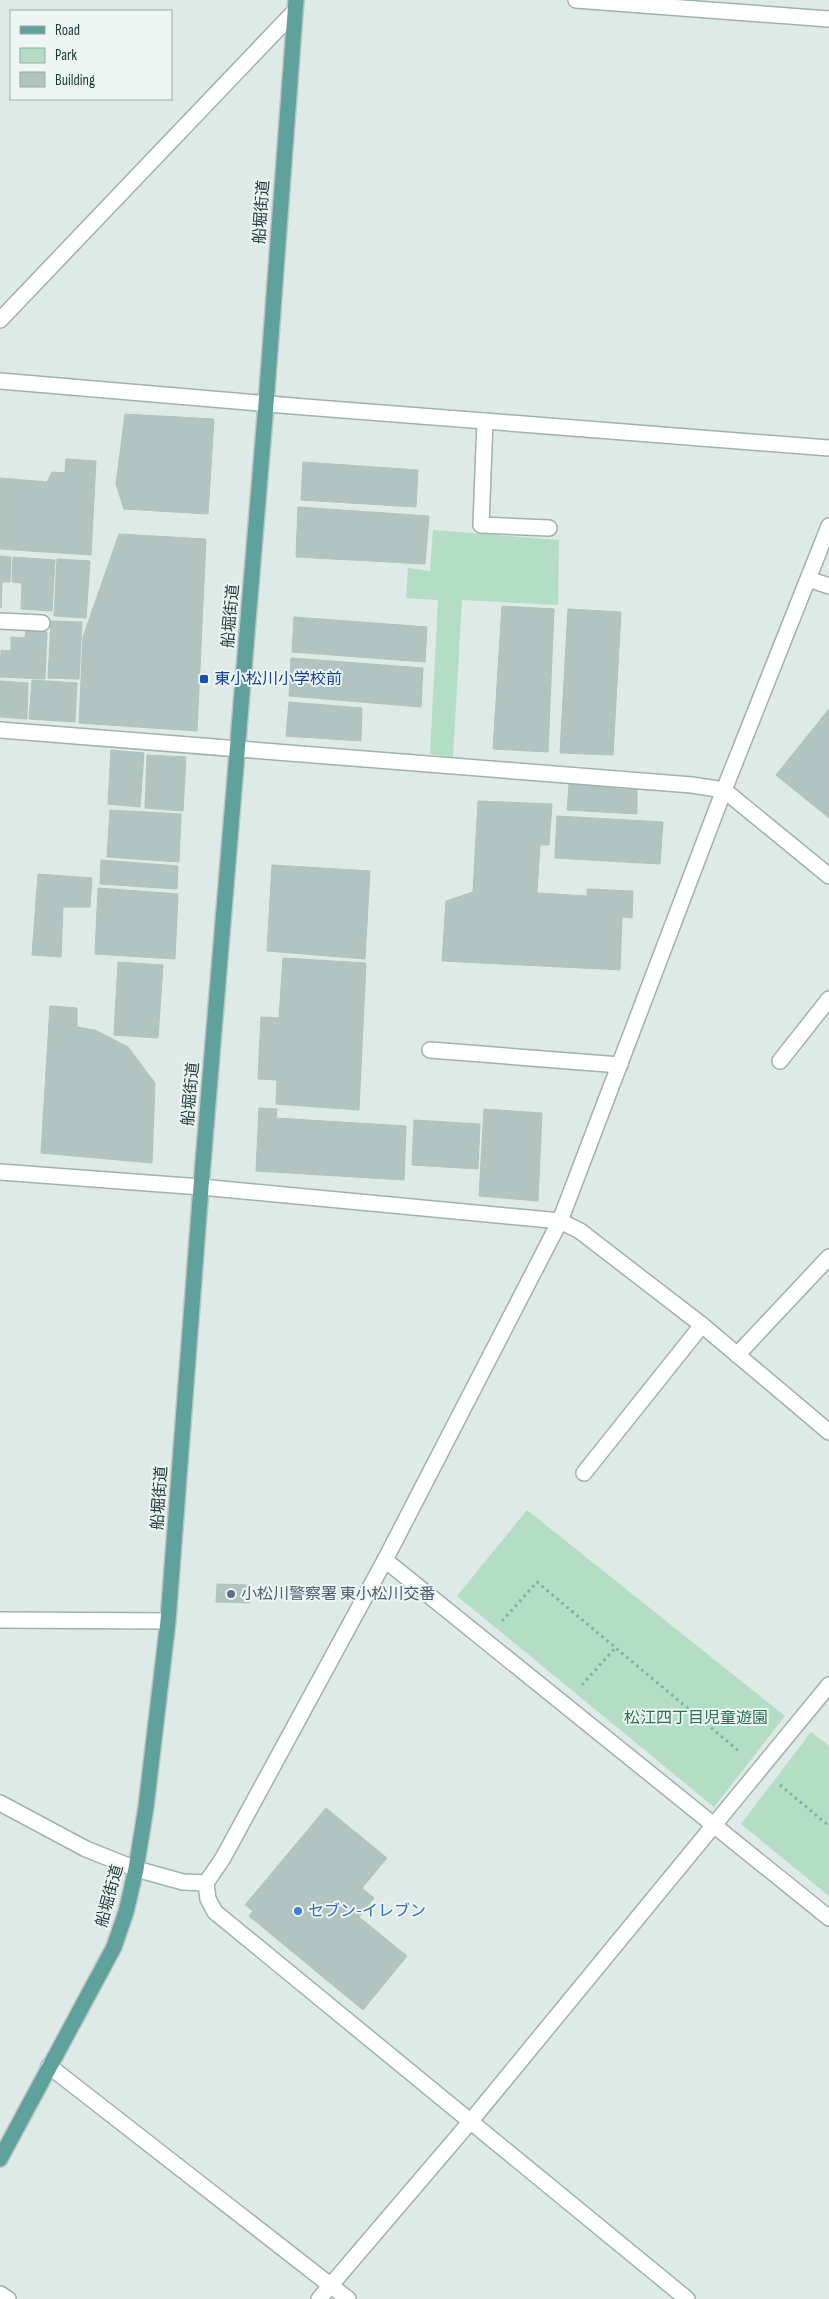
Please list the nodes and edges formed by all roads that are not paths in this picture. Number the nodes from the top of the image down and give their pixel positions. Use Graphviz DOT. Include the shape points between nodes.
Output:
graph roads {
  1 [pos="576,0"];
  2 [pos="295,6"];
  3 [pos="829,19"];
  4 [pos="0,320"];
  5 [pos="0,381"];
  6 [pos="266,404"];
  7 [pos="485,421"];
  8 [pos="829,448"];
  9 [pos="829,526"];
  10 [pos="549,528"];
  11 [pos="808,578"];
  12 [pos="829,586"];
  13 [pos="0,621"];
  14 [pos="42,623"];
  15 [pos="0,730"];
  16 [pos="238,749"];
  17 [pos="724,790"];
  18 [pos="829,876"];
  19 [pos="829,999"];
  20 [pos="430,1050"];
  21 [pos="780,1061"];
  22 [pos="620,1065"];
  23 [pos="0,1172"];
  24 [pos="201,1187"];
  25 [pos="560,1221"];
  26 [pos="829,1257"];
  27 [pos="702,1325"];
  28 [pos="737,1354"];
  29 [pos="829,1432"];
  30 [pos="584,1473"];
  31 [pos="384,1560"];
  32 [pos="0,1620"];
  33 [pos="168,1621"];
  34 [pos="829,1685"];
  35 [pos="0,1803"];
  36 [pos="714,1825"];
  37 [pos="136,1869"];
  38 [pos="206,1883"];
  39 [pos="829,1918"];
  40 [pos="49,2066"];
  41 [pos="470,2122"];
  42 [pos="0,2159"];
  43 [pos="331,2285"];
  44 [pos="0,2294"];
  45 [pos="8,2299"];
  46 [pos="319,2299"];
  47 [pos="348,2299"];
  48 [pos="687,2299"];
  1 -- 3 [label="street"];
  2 -- 4 [label="street"];
  2 -- 6 [label="main road, 船堀街道"];
  5 -- 6 [label="street"];
  6 -- 7 [label="street"];
  6 -- 16 [label="main road, 船堀街道"];
  7 -- 8 [label="street"];
  7 -- 10 [label="street" via="481,525"];
  9 -- 11 [label="street"];
  11 -- 12 [label="street"];
  11 -- 17 [label="street"];
  13 -- 14 [label="street"];
  15 -- 16 [label="street"];
  16 -- 17 [label="street"];
  16 -- 24 [label="main road, 船堀街道"];
  17 -- 18 [label="street"];
  17 -- 22 [label="street"];
  19 -- 21 [label="street"];
  20 -- 22 [label="street"];
  22 -- 25 [label="street"];
  23 -- 24 [label="street"];
  24 -- 25 [label="street"];
  24 -- 33 [label="main road, 船堀街道"];
  25 -- 27 [label="street" via="580,1231"];
  25 -- 31 [label="street"];
  26 -- 28 [label="street"];
  27 -- 28 [label="street"];
  27 -- 30 [label="street"];
  28 -- 29 [label="street"];
  31 -- 36 [label="street"];
  31 -- 38 [label="street" via="223,1858"];
  32 -- 33 [label="street"];
  33 -- 37 [label="main road, 船堀街道"];
  34 -- 36 [label="street"];
  35 -- 37 [label="street" via="86,1848"];
  36 -- 39 [label="street"];
  36 -- 41 [label="street"];
  37 -- 38 [label="street" via="183,1882"];
  37 -- 40 [label="main road, 船堀街道" via="114,1947"];
  38 -- 41 [label="street" via="208,1899 215,1912"];
  40 -- 42 [label="main road, 船堀街道"];
  40 -- 43 [label="street"];
  41 -- 43 [label="street"];
  41 -- 48 [label="street"];
  43 -- 46 [label="street"];
  43 -- 47 [label="street"];
  44 -- 45 [label="street"];
}
